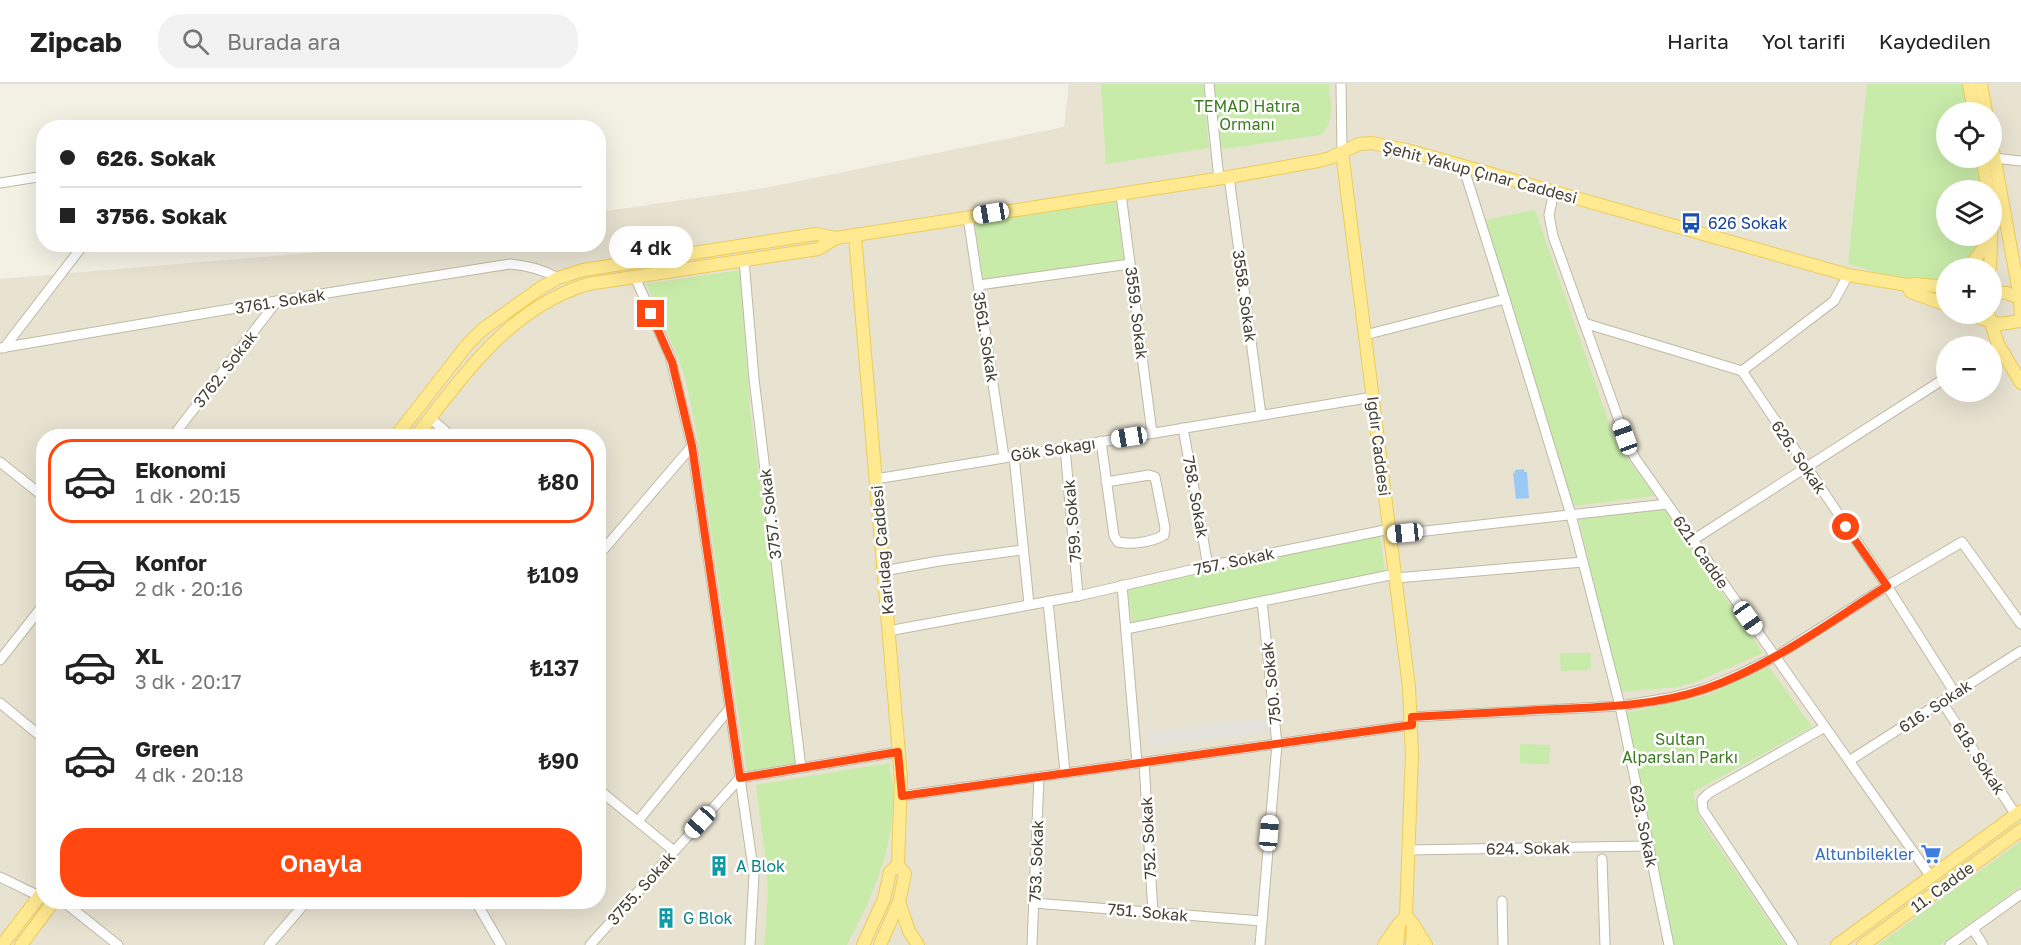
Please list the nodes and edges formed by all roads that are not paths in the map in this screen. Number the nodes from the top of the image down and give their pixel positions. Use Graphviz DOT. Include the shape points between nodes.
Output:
graph roads {
  1 [pos="1209,84"];
  2 [pos="1341,84"];
  3 [pos="1969,84"];
  4 [pos="1982,84"];
  5 [pos="1972,102"];
  6 [pos="1985,102"];
  7 [pos="1342,152"];
  8 [pos="2002,157"];
  9 [pos="2021,161"];
  10 [pos="1463,166"];
  11 [pos="1993,168"];
  12 [pos="36,177"];
  13 [pos="1224,178"];
  14 [pos="0,183"];
  15 [pos="1554,192"];
  16 [pos="1121,194"];
  17 [pos="968,217"];
  18 [pos="855,236"];
  19 [pos="836,238"];
  20 [pos="78,252"];
  21 [pos="744,260"];
  22 [pos="1130,264"];
  23 [pos="1848,275"];
  24 [pos="635,276"];
  25 [pos="558,278"];
  26 [pos="979,285"];
  27 [pos="1907,285"];
  28 [pos="1936,286"];
  29 [pos="533,293"];
  30 [pos="2002,293"];
  31 [pos="2020,298"];
  32 [pos="1505,299"];
  33 [pos="277,301"];
  34 [pos="1936,301"];
  35 [pos="542,304"];
  36 [pos="2021,321"];
  37 [pos="1584,323"];
  38 [pos="2002,323"];
  39 [pos="1365,335"];
  40 [pos="1,349"];
  41 [pos="2002,356"];
  42 [pos="1742,371"];
  43 [pos="2021,382"];
  44 [pos="1936,384"];
  45 [pos="1373,397"];
  46 [pos="1261,415"];
  47 [pos="430,418"];
  48 [pos="1183,428"];
  49 [pos="181,429"];
  50 [pos="401,429"];
  51 [pos="421,429"];
  52 [pos="443,429"];
  53 [pos="1152,433"];
  54 [pos="1101,441"];
  55 [pos="692,446"];
  56 [pos="1065,447"];
  57 [pos="1009,457"];
  58 [pos="0,462"];
  59 [pos="1806,468"];
  60 [pos="876,478"];
  61 [pos="1106,482"];
  62 [pos="36,491"];
  63 [pos="1667,504"];
  64 [pos="1571,515"];
  65 [pos="1390,532"];
  66 [pos="1692,540"];
  67 [pos="606,547"];
  68 [pos="1022,550"];
  69 [pos="1583,562"];
  70 [pos="1208,566"];
  71 [pos="883,571"];
  72 [pos="1395,576"];
  73 [pos="1122,585"];
  74 [pos="1887,586"];
  75 [pos="1078,596"];
  76 [pos="1048,601"];
  77 [pos="1262,601"];
  78 [pos="1029,604"];
  79 [pos="36,614"];
  80 [pos="2021,624"];
  81 [pos="1126,629"];
  82 [pos="888,631"];
  83 [pos="2021,651"];
  84 [pos="1775,657"];
  85 [pos="0,660"];
  86 [pos="1956,693"];
  87 [pos="1942,702"];
  88 [pos="0,703"];
  89 [pos="1620,706"];
  90 [pos="730,708"];
  91 [pos="1412,721"];
  92 [pos="1825,727"];
  93 [pos="36,732"];
  94 [pos="1277,744"];
  95 [pos="898,752"];
  96 [pos="1850,761"];
  97 [pos="1141,763"];
  98 [pos="801,768"];
  99 [pos="1065,772"];
  100 [pos="1039,777"];
  101 [pos="740,778"];
  102 [pos="606,795"];
  103 [pos="902,796"];
  104 [pos="2018,813"];
  105 [pos="638,821"];
  106 [pos="2021,830"];
  107 [pos="1648,846"];
  108 [pos="1409,850"];
  109 [pos="674,851"];
  110 [pos="1602,859"];
  111 [pos="898,865"];
  112 [pos="0,877"];
  113 [pos="1931,877"];
  114 [pos="36,891"];
  115 [pos="2021,894"];
  116 [pos="36,900"];
  117 [pos="1502,901"];
  118 [pos="899,903"];
  119 [pos="1034,903"];
  120 [pos="48,909"];
  121 [pos="73,909"];
  122 [pos="300,909"];
  123 [pos="480,909"];
  124 [pos="1153,913"];
  125 [pos="1262,921"];
  126 [pos="1406,921"];
  127 [pos="1973,929"];
  128 [pos="2,945"];
  129 [pos="21,945"];
  130 [pos="118,945"];
  131 [pos="268,945"];
  132 [pos="501,945"];
  133 [pos="590,945"];
  134 [pos="750,945"];
  135 [pos="863,945"];
  136 [pos="880,945"];
  137 [pos="918,945"];
  138 [pos="1032,945"];
  139 [pos="1260,945"];
  140 [pos="1384,945"];
  141 [pos="1397,945"];
  142 [pos="1412,945"];
  143 [pos="1426,945"];
  144 [pos="1503,945"];
  145 [pos="1605,945"];
  146 [pos="1669,945"];
  147 [pos="1793,945"];
  148 [pos="1837,945"];
  149 [pos="1863,945"];
  150 [pos="1950,945"];
  151 [pos="1983,945"];
  1 -- 13 [label="street, 3558. Sokak"];
  2 -- 7 [label="street, Iğdır Caddesi"];
  3 -- 5 [label="main road"];
  4 -- 6 [label="main road"];
  7 -- 10 [label="main road, Şehit Yakup Çınar Caddesi" via="1372,143"];
  7 -- 13 [label="main road, Şehit Yakup Çınar Caddesi" via="1330,159"];
  7 -- 39 [label="main road, Iğdır Caddesi"];
  8 -- 9 [label="street"];
  10 -- 15 [label="main road, Şehit Yakup Çınar Caddesi"];
  10 -- 32 [label="street, 623. Sokak"];
  11 -- 31 [label="main road"];
  12 -- 14 [label="street"];
  13 -- 16 [label="main road, Şehit Yakup Çınar Caddesi"];
  13 -- 46 [label="street, 3558. Sokak"];
  15 -- 23 [label="main road, Şehit Yakup Çınar Caddesi"];
  15 -- 37 [label="street, 621. Cadde" via="1550,223"];
  16 -- 17 [label="main road, Şehit Yakup Çınar Caddesi"];
  16 -- 22 [label="street, 3559. Sokak"];
  17 -- 18 [label="main road, Şehit Yakup Çınar Caddesi"];
  17 -- 26 [label="street, 3561. Sokak"];
  18 -- 19 [label="main road, Şehit Yakup Çınar Caddesi"];
  18 -- 60 [label="main road, Karlıdağ Caddesi"];
  19 -- 21 [label="main road" via="818,249"];
  19 -- 25 [label="main road" via="816,234 583,270"];
  20 -- 40 [label="street"];
  21 -- 24 [label="main road"];
  21 -- 98 [label="street, 3757. Sokak" via="755,390"];
  22 -- 26 [label="street"];
  22 -- 53 [label="street, 3559. Sokak"];
  23 -- 27 [label="main road, Şehit Yakup Çınar Caddesi"];
  23 -- 42 [label="street" via="1834,301"];
  24 -- 35 [label="main road" via="570,289"];
  24 -- 55 [label="street" via="670,356"];
  25 -- 29 [label="main road"];
  25 -- 33 [label="street, 3761. Sokak" via="544,270 510,264"];
  26 -- 57 [label="street, 3561. Sokak"];
  27 -- 28 [label="main road"];
  27 -- 34 [label="main road" via="1911,292"];
  29 -- 35 [label="main road"];
  29 -- 50 [label="main road" via="467,345"];
  30 -- 31 [label="main road"];
  31 -- 36 [label="main road"];
  32 -- 39 [label="street"];
  32 -- 64 [label="street, 623. Sokak"];
  33 -- 40 [label="street, 3761. Sokak"];
  33 -- 49 [label="street, 3762. Sokak"];
  35 -- 47 [label="main road" via="482,353"];
  36 -- 38 [label="main road"];
  37 -- 42 [label="street"];
  37 -- 63 [label="street, 621. Cadde" via="1629,447"];
  39 -- 45 [label="main road, Iğdır Caddesi"];
  41 -- 43 [label="main road"];
  42 -- 59 [label="street, 626. Sokak"];
  44 -- 59 [label="street"];
  45 -- 46 [label="street, Gök Sokağı"];
  45 -- 65 [label="main road, Iğdır Caddesi"];
  46 -- 48 [label="street, Gök Sokağı"];
  47 -- 51 [label="main road"];
  47 -- 52 [label="street"];
  48 -- 53 [label="street, Gök Sokağı"];
  48 -- 70 [label="street, 758. Sokak"];
  53 -- 54 [label="street, Gök Sokağı"];
  54 -- 56 [label="street, Gök Sokağı"];
  54 -- 61 [label="street"];
  55 -- 67 [label="street"];
  55 -- 90 [label="street"];
  56 -- 57 [label="street, Gök Sokağı"];
  56 -- 75 [label="street, 759. Sokak"];
  57 -- 60 [label="street, Gök Sokağı"];
  57 -- 68 [label="street, 3561. Sokak"];
  58 -- 62 [label="street"];
  59 -- 66 [label="street"];
  59 -- 74 [label="street, 626. Sokak"];
  60 -- 71 [label="main road, Karlıdağ Caddesi"];
  61 -- 61 [label="street" via="1118,542 1126,544 1164,535 1155,477"];
  63 -- 64 [label="street, 757. Sokak"];
  63 -- 66 [label="street, 621. Cadde"];
  64 -- 65 [label="street, 757. Sokak"];
  64 -- 69 [label="street, 623. Sokak"];
  65 -- 70 [label="street, 757. Sokak"];
  65 -- 72 [label="main road, Iğdır Caddesi"];
  66 -- 84 [label="street, 621. Cadde"];
  68 -- 71 [label="street"];
  68 -- 78 [label="street, 3561. Sokak"];
  69 -- 72 [label="street"];
  69 -- 89 [label="street, 623. Sokak"];
  70 -- 73 [label="street, 757. Sokak"];
  71 -- 82 [label="main road, Karlıdağ Caddesi"];
  72 -- 77 [label="street"];
  72 -- 91 [label="main road, Iğdır Caddesi"];
  73 -- 75 [label="street, 757. Sokak"];
  73 -- 81 [label="street, 752. Sokak"];
  74 -- 80 [label="street" via="1962,542"];
  74 -- 84 [label="street"];
  74 -- 86 [label="street, 626. Sokak"];
  75 -- 76 [label="street, 757. Sokak"];
  76 -- 78 [label="street, 757. Sokak"];
  76 -- 99 [label="street"];
  77 -- 81 [label="street"];
  77 -- 94 [label="street, 750. Sokak"];
  78 -- 82 [label="street, 757. Sokak"];
  79 -- 85 [label="street"];
  81 -- 97 [label="street, 752. Sokak"];
  82 -- 95 [label="main road, Karlıdağ Caddesi"];
  83 -- 86 [label="street, 616. Sokak"];
  84 -- 89 [label="street" via="1704,689"];
  84 -- 92 [label="street, 621. Cadde"];
  86 -- 87 [label="street, 616. Sokak"];
  87 -- 96 [label="street, 616. Sokak"];
  87 -- 104 [label="street, 618. Sokak"];
  88 -- 93 [label="street"];
  89 -- 91 [label="street"];
  89 -- 107 [label="street, 623. Sokak"];
  90 -- 101 [label="street"];
  90 -- 105 [label="street"];
  91 -- 94 [label="street"];
  91 -- 108 [label="main road, Iğdır Caddesi"];
  92 -- 96 [label="street, 621. Cadde"];
  92 -- 147 [label="street" via="1702,800 1703,810"];
  94 -- 97 [label="street"];
  94 -- 125 [label="street, 750. Sokak"];
  95 -- 98 [label="street"];
  95 -- 103 [label="main road, Karlıdağ Caddesi"];
  96 -- 113 [label="street, 621. Cadde"];
  97 -- 99 [label="street"];
  97 -- 124 [label="street, 752. Sokak"];
  98 -- 101 [label="street"];
  99 -- 100 [label="street"];
  100 -- 103 [label="street"];
  100 -- 119 [label="street, 753. Sokak"];
  101 -- 109 [label="street, 3755. Sokak"];
  101 -- 134 [label="street" via="754,875"];
  102 -- 105 [label="street"];
  103 -- 111 [label="main road, Karlıdağ Caddesi"];
  104 -- 113 [label="main road, 11. Cadde"];
  105 -- 109 [label="street"];
  106 -- 149 [label="main road, 11. Cadde"];
  107 -- 108 [label="street, 624. Sokak"];
  107 -- 146 [label="street, 623. Sokak"];
  108 -- 126 [label="main road, Iğdır Caddesi"];
  109 -- 133 [label="street, 3755. Sokak"];
  110 -- 145 [label="street"];
  111 -- 118 [label="main road, Karlıdağ Caddesi" via="905,874"];
  111 -- 135 [label="main road, Karlıdağ Caddesi" via="890,872 884,899"];
  112 -- 114 [label="street"];
  113 -- 148 [label="main road, 11. Cadde"];
  115 -- 127 [label="street"];
  116 -- 128 [label="main road"];
  117 -- 144 [label="street"];
  118 -- 136 [label="main road, Karlıdağ Caddesi"];
  118 -- 137 [label="main road"];
  119 -- 124 [label="street, 751. Sokak"];
  119 -- 138 [label="street, 753. Sokak"];
  120 -- 129 [label="main road"];
  121 -- 130 [label="street"];
  122 -- 131 [label="street"];
  123 -- 132 [label="street"];
  124 -- 125 [label="street, 751. Sokak"];
  125 -- 139 [label="street, 750. Sokak"];
  126 -- 140 [label="main road"];
  126 -- 141 [label="main road, Iğdır Caddesi"];
  126 -- 142 [label="main road, Iğdır Caddesi"];
  126 -- 143 [label="main road"];
  127 -- 150 [label="street"];
  127 -- 151 [label="street"];
}
